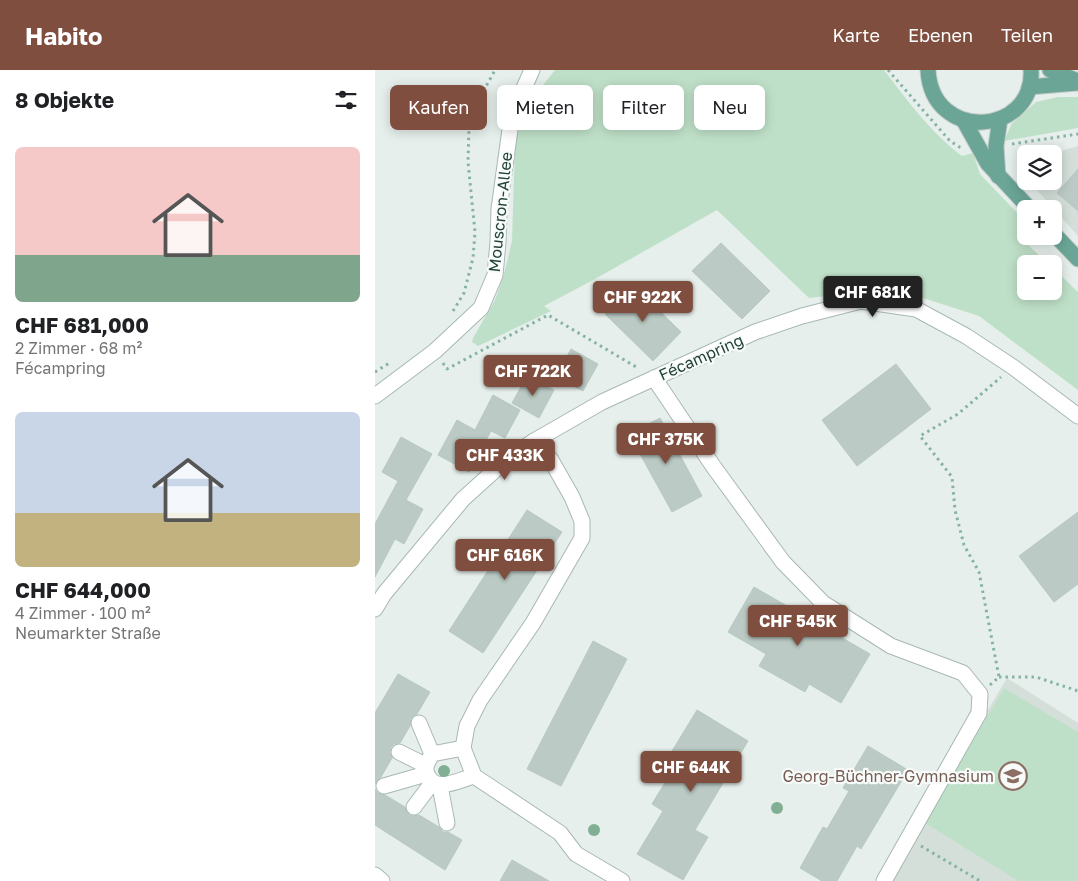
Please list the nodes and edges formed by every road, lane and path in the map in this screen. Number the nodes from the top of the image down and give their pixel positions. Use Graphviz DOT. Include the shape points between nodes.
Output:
graph roads {
  1 [pos="495,70"];
  2 [pos="532,70"];
  3 [pos="928,70"];
  4 [pos="1031,70"];
  5 [pos="1050,70"];
  6 [pos="1078,82"];
  7 [pos="1029,87"];
  8 [pos="1000,119"];
  9 [pos="964,121"];
  10 [pos="998,176"];
  11 [pos="1021,200"];
  12 [pos="1062,242"];
  13 [pos="1078,259"];
  14 [pos="451,314"];
  15 [pos="435,351"];
  16 [pos="1013,366"];
  17 [pos="654,378"];
  18 [pos="375,396"];
  19 [pos="1078,416"];
  20 [pos="534,441"];
  21 [pos="379,591"];
  22 [pos="375,609"];
  23 [pos="999,677"];
  24 [pos="1078,691"];
  25 [pos="980,694"];
  26 [pos="419,723"];
  27 [pos="463,748"];
  28 [pos="399,752"];
  29 [pos="431,772"];
  30 [pos="474,776"];
  31 [pos="384,786"];
  32 [pos="415,807"];
  33 [pos="447,823"];
  34 [pos="908,838"];
  35 [pos="375,875"];
  36 [pos="382,881"];
  37 [pos="622,881"];
  38 [pos="883,881"];
  39 [pos="980,881"];
  1 -- 14 [label="path" via="477,103 469,128 468,162 475,232 473,258 464,293"];
  2 -- 15 [label="street, Mouscron-Allee" via="512,115 499,209 495,275 481,308"];
  3 -- 9 [label="main road" via="928,81 941,106"];
  4 -- 7 [label="main road"];
  5 -- 6 [label="main road"];
  6 -- 7 [label="main road"];
  7 -- 8 [label="main road" via="1018,106"];
  8 -- 9 [label="main road" via="982,123"];
  8 -- 10 [label="main road" via="996,146"];
  9 -- 10 [label="main road"];
  10 -- 11 [label="main road"];
  12 -- 13 [label="main road"];
  15 -- 17 [label="path" via="447,369 549,315"];
  15 -- 18 [label="street, Mouscron-Allee"];
  16 -- 17 [label="street, Fécampring" via="915,309 861,301 755,332"];
  16 -- 19 [label="street, Fécampring"];
  16 -- 23 [label="path" via="958,414 920,436 952,477 955,510 964,545 979,572"];
  17 -- 20 [label="street, Fécampring" via="602,402"];
  17 -- 25 [label="street" via="783,562 823,603 891,646 963,673"];
  20 -- 21 [label="street, Fécampring" via="504,462 463,499"];
  20 -- 27 [label="street" via="551,460 572,497 582,521 582,538 533,623 480,700 467,726"];
  21 -- 22 [label="street, Fécampring"];
  23 -- 24 [label="path" via="1036,677"];
  23 -- 25 [label="path"];
  25 -- 34 [label="street" via="979,713"];
  26 -- 29 [label="street"];
  27 -- 29 [label="street"];
  27 -- 30 [label="street"];
  28 -- 29 [label="street"];
  29 -- 30 [label="street"];
  29 -- 31 [label="street"];
  29 -- 32 [label="street"];
  29 -- 33 [label="street"];
  30 -- 37 [label="street" via="560,833 576,854"];
  34 -- 38 [label="street"];
  34 -- 39 [label="path"];
  35 -- 36 [label="street"];
}
